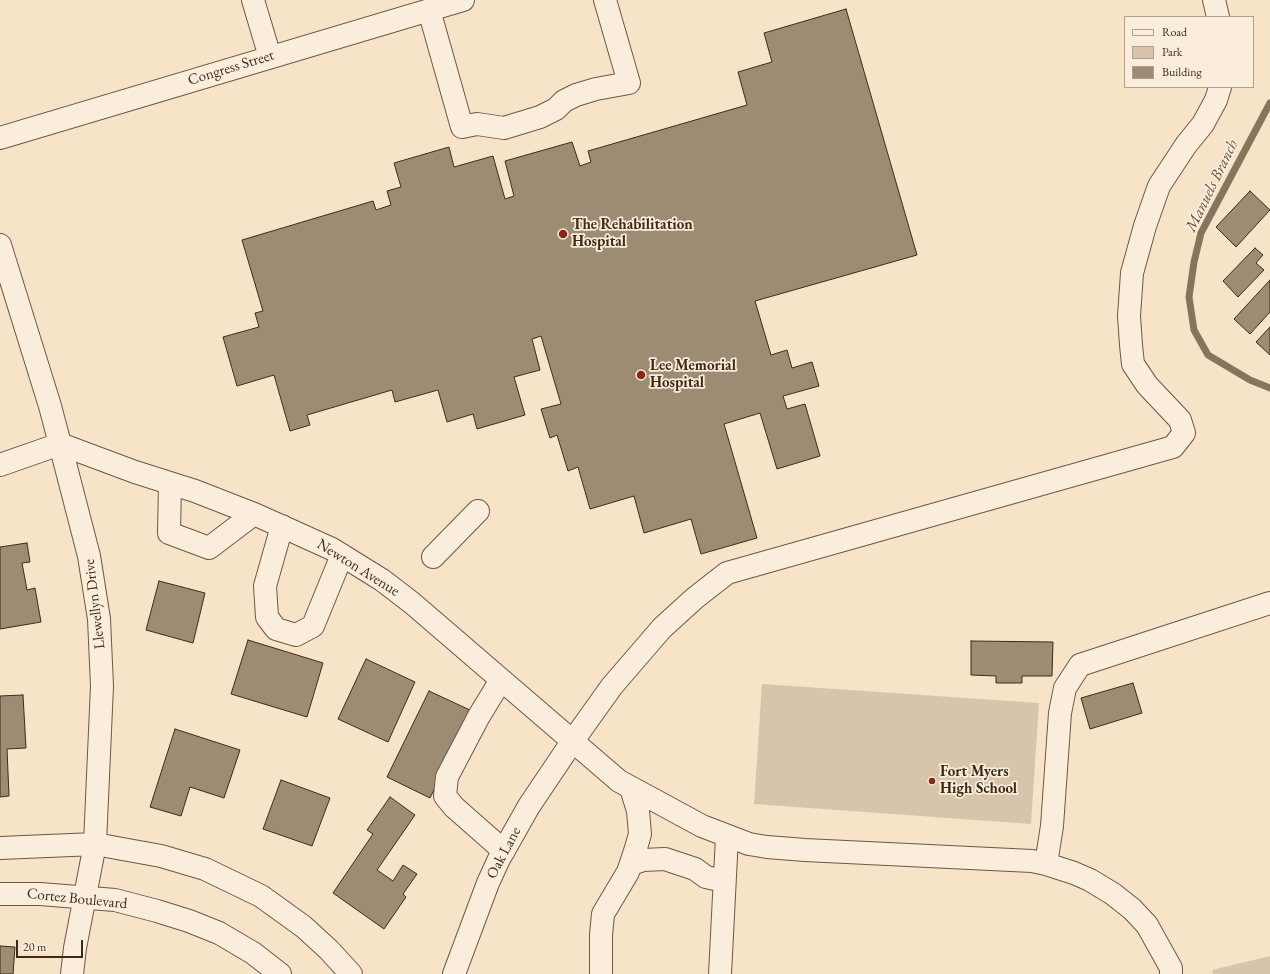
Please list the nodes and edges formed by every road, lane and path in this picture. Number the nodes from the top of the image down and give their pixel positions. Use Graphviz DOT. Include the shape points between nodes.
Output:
graph roads {
  1 [pos="253,0"];
  2 [pos="462,0"];
  3 [pos="605,0"];
  4 [pos="1214,0"];
  5 [pos="429,10"];
  6 [pos="1218,16"];
  7 [pos="270,57"];
  8 [pos="1220,88"];
  9 [pos="0,138"];
  10 [pos="0,245"];
  11 [pos="60,444"];
  12 [pos="0,465"];
  13 [pos="170,483"];
  14 [pos="478,511"];
  15 [pos="254,514"];
  16 [pos="282,526"];
  17 [pos="342,555"];
  18 [pos="433,557"];
  19 [pos="1270,603"];
  20 [pos="501,680"];
  21 [pos="572,742"];
  22 [pos="630,788"];
  23 [pos="728,837"];
  24 [pos="96,844"];
  25 [pos="0,848"];
  26 [pos="504,851"];
  27 [pos="631,864"];
  28 [pos="1046,864"];
  29 [pos="724,881"];
  30 [pos="0,894"];
  31 [pos="85,897"];
  32 [pos="72,974"];
  33 [pos="280,974"];
  34 [pos="351,974"];
  35 [pos="454,974"];
  36 [pos="601,974"];
  37 [pos="720,974"];
  38 [pos="1171,974"];
  1 -- 7 [label="street"];
  2 -- 5 [label="street, Congress Street"];
  3 -- 5 [label="street" via="629,83 576,95 564,100 556,109 524,123 504,128 477,124 462,127"];
  4 -- 6 [label="street"];
  5 -- 7 [label="street, Congress Street"];
  7 -- 9 [label="street, Congress Street"];
  8 -- 21 [label="street, Oak Lane" via="1203,124 1159,186 1132,273 1129,316 1134,364 1147,386 1180,420 1184,433 1173,448 727,573 662,628 612,686"];
  10 -- 11 [label="street, Llewellyn Drive"];
  11 -- 12 [label="street"];
  11 -- 13 [label="street, Newton Avenue"];
  11 -- 24 [label="street, Llewellyn Drive" via="90,556 100,619 102,686"];
  13 -- 15 [label="street, Newton Avenue"];
  13 -- 15 [label="street" via="169,533 209,548"];
  14 -- 18 [label="street"];
  15 -- 16 [label="street, Newton Avenue"];
  16 -- 17 [label="street, Newton Avenue"];
  16 -- 17 [label="street" via="265,586 266,617 276,629 296,635 313,626"];
  17 -- 20 [label="street, Newton Avenue" via="382,580 412,603"];
  19 -- 28 [label="street" via="1080,666 1065,688 1060,712 1052,826"];
  20 -- 21 [label="street, Newton Avenue"];
  20 -- 26 [label="street" via="478,716 447,777 445,796"];
  21 -- 22 [label="street, Newton Avenue"];
  21 -- 26 [label="street, Oak Lane" via="529,806"];
  22 -- 23 [label="street, Newton Avenue"];
  22 -- 27 [label="street" via="638,811 640,834"];
  23 -- 28 [label="street, Newton Avenue" via="749,844 805,850 1032,861"];
  23 -- 29 [label="street"];
  24 -- 25 [label="street"];
  24 -- 31 [label="street, Llewellyn Drive"];
  24 -- 34 [label="street" via="161,856 205,869 261,896 304,927"];
  26 -- 35 [label="street, Oak Lane" via="488,883"];
  27 -- 29 [label="street" via="643,860 665,859 706,877"];
  27 -- 36 [label="street" via="603,914"];
  28 -- 38 [label="street, Newton Avenue" via="1090,880 1132,909 1147,924 1171,968"];
  29 -- 37 [label="street"];
  30 -- 31 [label="street, Cortez Boulevard"];
  31 -- 32 [label="street, Llewellyn Drive"];
  31 -- 33 [label="street, Cortez Boulevard" via="115,900 189,920 253,953"];
}
